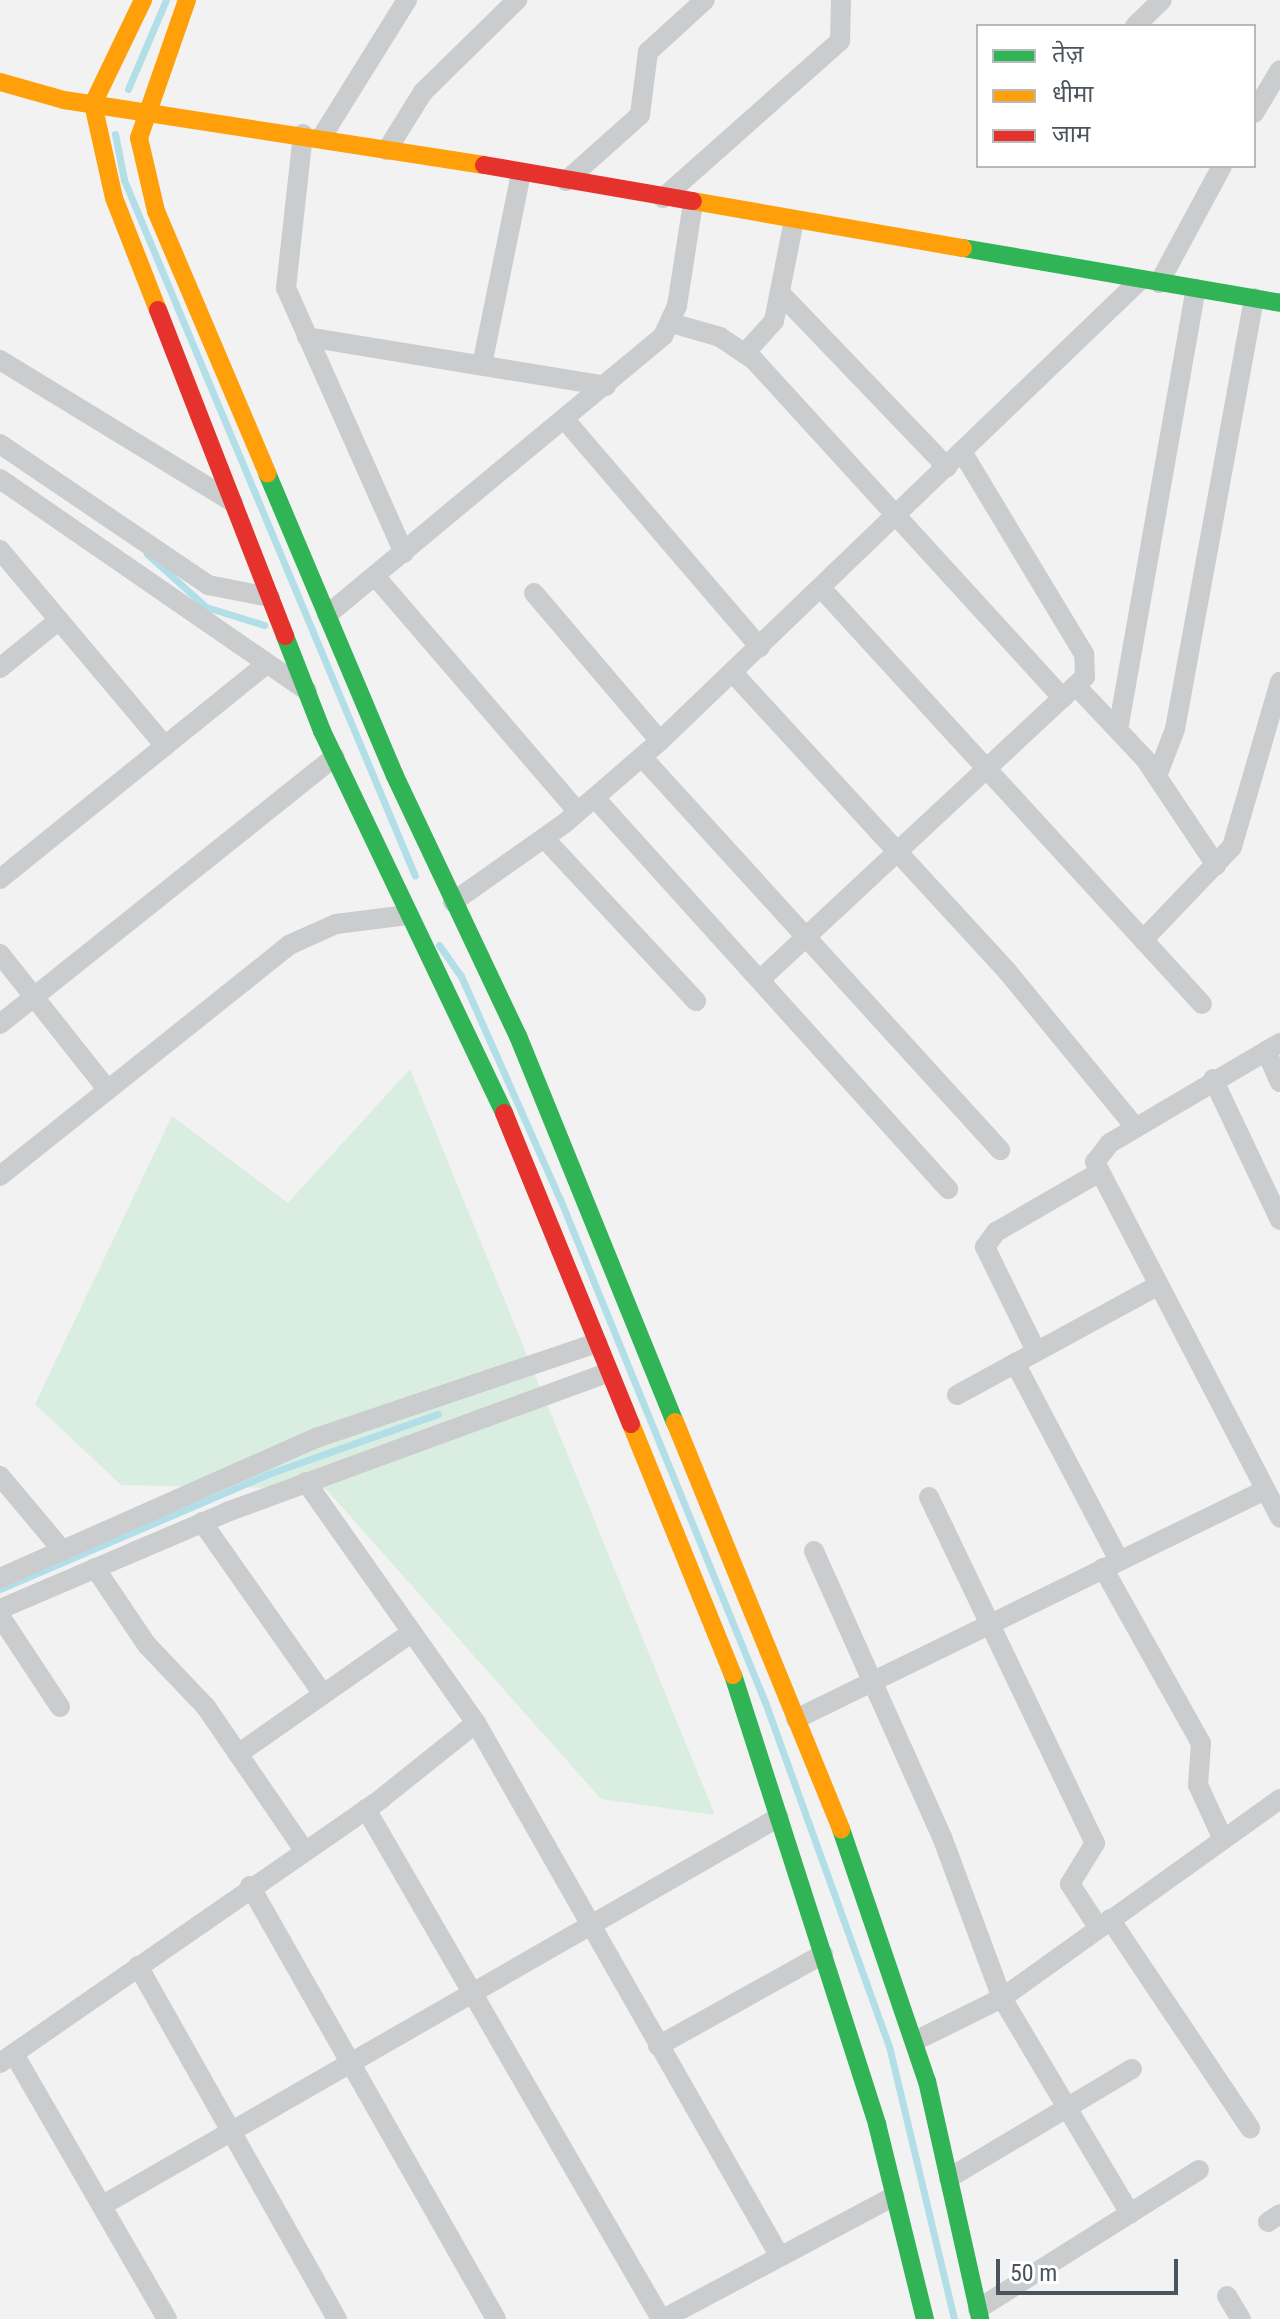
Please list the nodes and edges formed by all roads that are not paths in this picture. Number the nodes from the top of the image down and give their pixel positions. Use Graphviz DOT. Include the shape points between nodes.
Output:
graph roads {
  1 [pos="143,0"];
  2 [pos="187,0"];
  3 [pos="407,0"];
  4 [pos="517,0"];
  5 [pos="705,0"];
  6 [pos="1162,0"];
  7 [pos="843,1"];
  8 [pos="1137,24"];
  9 [pos="1280,70"];
  10 [pos="0,82"];
  11 [pos="0,100"];
  12 [pos="64,100"];
  13 [pos="93,104"];
  14 [pos="1256,110"];
  15 [pos="144,113"];
  16 [pos="312,136"];
  17 [pos="387,150"];
  18 [pos="1221,168"];
  19 [pos="521,174"];
  20 [pos="566,181"];
  21 [pos="663,198"];
  22 [pos="693,203"];
  23 [pos="794,220"];
  24 [pos="1149,281"];
  25 [pos="1196,289"];
  26 [pos="781,294"];
  27 [pos="1254,298"];
  28 [pos="1280,303"];
  29 [pos="671,323"];
  30 [pos="307,337"];
  31 [pos="745,353"];
  32 [pos="0,360"];
  33 [pos="482,365"];
  34 [pos="606,386"];
  35 [pos="566,421"];
  36 [pos="0,444"];
  37 [pos="955,460"];
  38 [pos="1,481"];
  39 [pos="233,502"];
  40 [pos="894,519"];
  41 [pos="0,550"];
  42 [pos="404,553"];
  43 [pos="375,576"];
  44 [pos="821,588"];
  45 [pos="534,593"];
  46 [pos="270,597"];
  47 [pos="327,615"];
  48 [pos="59,620"];
  49 [pos="760,647"];
  50 [pos="266,664"];
  51 [pos="0,668"];
  52 [pos="733,673"];
  53 [pos="1280,682"];
  54 [pos="307,691"];
  55 [pos="1070,692"];
  56 [pos="1118,730"];
  57 [pos="660,741"];
  58 [pos="165,746"];
  59 [pos="335,757"];
  60 [pos="642,757"];
  61 [pos="986,765"];
  62 [pos="1157,776"];
  63 [pos="595,798"];
  64 [pos="578,812"];
  65 [pos="544,838"];
  66 [pos="897,852"];
  67 [pos="1216,865"];
  68 [pos="0,879"];
  69 [pos="453,902"];
  70 [pos="407,915"];
  71 [pos="807,936"];
  72 [pos="1143,940"];
  73 [pos="0,954"];
  74 [pos="763,977"];
  75 [pos="34,997"];
  76 [pos="696,1001"];
  77 [pos="1202,1004"];
  78 [pos="0,1024"];
  79 [pos="1273,1047"];
  80 [pos="1213,1079"];
  81 [pos="1280,1082"];
  82 [pos="107,1089"];
  83 [pos="1135,1127"];
  84 [pos="1000,1150"];
  85 [pos="1096,1174"];
  86 [pos="0,1176"];
  87 [pos="948,1189"];
  88 [pos="1280,1220"];
  89 [pos="1157,1286"];
  90 [pos="1036,1351"];
  91 [pos="603,1358"];
  92 [pos="1015,1363"];
  93 [pos="957,1395"];
  94 [pos="0,1476"];
  95 [pos="306,1482"];
  96 [pos="1265,1490"];
  97 [pos="929,1497"];
  98 [pos="1280,1518"];
  99 [pos="202,1522"];
  100 [pos="63,1551"];
  101 [pos="814,1551"];
  102 [pos="1111,1564"];
  103 [pos="95,1568"];
  104 [pos="0,1578"];
  105 [pos="0,1609"];
  106 [pos="0,1616"];
  107 [pos="988,1624"];
  108 [pos="411,1633"];
  109 [pos="870,1682"];
  110 [pos="323,1694"];
  111 [pos="60,1707"];
  112 [pos="796,1719"];
  113 [pos="476,1723"];
  114 [pos="238,1754"];
  115 [pos="1280,1799"];
  116 [pos="366,1809"];
  117 [pos="779,1817"];
  118 [pos="1223,1839"];
  119 [pos="304,1850"];
  120 [pos="250,1886"];
  121 [pos="1104,1923"];
  122 [pos="589,1926"];
  123 [pos="823,1954"];
  124 [pos="138,1966"];
  125 [pos="470,1994"];
  126 [pos="1002,1998"];
  127 [pos="915,2041"];
  128 [pos="658,2046"];
  129 [pos="7,2058"];
  130 [pos="353,2062"];
  131 [pos="1132,2069"];
  132 [pos="1069,2110"];
  133 [pos="1250,2128"];
  134 [pos="230,2132"];
  135 [pos="1199,2170"];
  136 [pos="949,2178"];
  137 [pos="894,2196"];
  138 [pos="103,2205"];
  139 [pos="1130,2214"];
  140 [pos="779,2255"];
  141 [pos="1227,2296"];
  142 [pos="979,2314"];
  143 [pos="167,2319"];
  144 [pos="337,2319"];
  145 [pos="496,2319"];
  146 [pos="662,2319"];
  147 [pos="925,2319"];
  148 [pos="1241,2319"];
  1 -- 13 [label="street"];
  2 -- 15 [label="street"];
  3 -- 16 [label="street"];
  4 -- 17 [label="street" via="423,92"];
  5 -- 20 [label="street" via="648,52 640,115"];
  6 -- 8 [label="street"];
  7 -- 21 [label="street" via="840,41"];
  9 -- 14 [label="street"];
  10 -- 12 [label="street"];
  11 -- 12 [label="street"];
  12 -- 13 [label="street"];
  13 -- 15 [label="street"];
  13 -- 39 [label="street" via="114,198"];
  15 -- 16 [label="street"];
  15 -- 47 [label="street" via="141,165 156,211"];
  16 -- 17 [label="street"];
  16 -- 30 [label="street" via="283,273"];
  17 -- 19 [label="street"];
  18 -- 24 [label="street"];
  19 -- 20 [label="street"];
  19 -- 33 [label="street"];
  20 -- 21 [label="street"];
  21 -- 22 [label="street"];
  22 -- 23 [label="street"];
  22 -- 29 [label="street"];
  23 -- 24 [label="street"];
  23 -- 26 [label="street"];
  24 -- 25 [label="street"];
  24 -- 37 [label="street"];
  25 -- 27 [label="street"];
  25 -- 56 [label="street"];
  26 -- 31 [label="street" via="764,339"];
  26 -- 37 [label="street"];
  27 -- 28 [label="street"];
  27 -- 62 [label="street" via="1175,729"];
  29 -- 31 [label="street"];
  29 -- 34 [label="street"];
  30 -- 33 [label="street"];
  30 -- 42 [label="street"];
  31 -- 40 [label="street"];
  32 -- 39 [label="street"];
  33 -- 34 [label="street"];
  34 -- 35 [label="street"];
  35 -- 42 [label="street"];
  35 -- 49 [label="street"];
  36 -- 46 [label="street" via="208,585"];
  37 -- 40 [label="street"];
  37 -- 55 [label="street" via="1084,654 1087,671"];
  38 -- 50 [label="street"];
  39 -- 46 [label="street"];
  40 -- 44 [label="street"];
  40 -- 55 [label="street"];
  41 -- 48 [label="street"];
  42 -- 43 [label="street"];
  43 -- 47 [label="street"];
  43 -- 64 [label="street"];
  44 -- 49 [label="street"];
  44 -- 61 [label="street"];
  45 -- 57 [label="street"];
  46 -- 54 [label="street"];
  47 -- 69 [label="street"];
  48 -- 51 [label="street"];
  48 -- 58 [label="street"];
  49 -- 52 [label="street"];
  50 -- 54 [label="street"];
  50 -- 58 [label="street"];
  52 -- 57 [label="street"];
  52 -- 66 [label="street"];
  53 -- 67 [label="street" via="1241,827"];
  54 -- 59 [label="street"];
  55 -- 56 [label="street"];
  55 -- 61 [label="street"];
  56 -- 62 [label="street"];
  57 -- 60 [label="street"];
  58 -- 68 [label="street"];
  59 -- 70 [label="street"];
  59 -- 75 [label="street"];
  60 -- 63 [label="street"];
  60 -- 71 [label="street"];
  61 -- 66 [label="street"];
  61 -- 72 [label="street"];
  62 -- 67 [label="street"];
  63 -- 64 [label="street"];
  63 -- 74 [label="street"];
  64 -- 65 [label="street"];
  65 -- 69 [label="street"];
  65 -- 76 [label="street"];
  66 -- 71 [label="street"];
  66 -- 83 [label="street"];
  67 -- 72 [label="street"];
  69 -- 112 [label="street" via="518,1036"];
  70 -- 82 [label="street" via="336,924 289,945"];
  70 -- 91 [label="street" via="505,1115"];
  71 -- 74 [label="street"];
  71 -- 84 [label="street"];
  72 -- 77 [label="street"];
  73 -- 75 [label="street"];
  74 -- 87 [label="street"];
  75 -- 78 [label="street"];
  75 -- 82 [label="street"];
  79 -- 80 [label="street"];
  79 -- 81 [label="street"];
  80 -- 83 [label="street"];
  80 -- 88 [label="street"];
  82 -- 86 [label="street"];
  83 -- 85 [label="street" via="1098,1153"];
  85 -- 89 [label="street"];
  85 -- 90 [label="street" via="996,1232 985,1247"];
  89 -- 90 [label="street"];
  89 -- 96 [label="street"];
  90 -- 92 [label="street"];
  91 -- 95 [label="street"];
  91 -- 100 [label="street" via="316,1438"];
  91 -- 117 [label="street" via="725,1652"];
  92 -- 93 [label="street"];
  92 -- 102 [label="street"];
  94 -- 100 [label="street"];
  95 -- 99 [label="street"];
  95 -- 108 [label="street"];
  96 -- 98 [label="street"];
  96 -- 102 [label="street"];
  97 -- 107 [label="street"];
  99 -- 103 [label="street"];
  99 -- 110 [label="street"];
  100 -- 104 [label="street"];
  101 -- 109 [label="street"];
  102 -- 107 [label="street"];
  102 -- 118 [label="street" via="1201,1743 1198,1785"];
  103 -- 105 [label="street"];
  103 -- 114 [label="street" via="147,1645 188,1682"];
  106 -- 111 [label="street"];
  107 -- 109 [label="street"];
  107 -- 121 [label="street" via="1095,1843 1070,1884"];
  108 -- 110 [label="street"];
  108 -- 113 [label="street"];
  109 -- 112 [label="street"];
  109 -- 126 [label="street" via="942,1837"];
  110 -- 114 [label="street"];
  112 -- 127 [label="street"];
  113 -- 116 [label="street"];
  113 -- 122 [label="street"];
  114 -- 119 [label="street"];
  115 -- 118 [label="street"];
  116 -- 119 [label="street"];
  116 -- 125 [label="street"];
  117 -- 122 [label="street"];
  117 -- 123 [label="street"];
  118 -- 121 [label="street"];
  119 -- 120 [label="street"];
  120 -- 124 [label="street"];
  120 -- 130 [label="street"];
  121 -- 126 [label="street"];
  121 -- 133 [label="street"];
  122 -- 125 [label="street"];
  122 -- 128 [label="street"];
  123 -- 128 [label="street"];
  123 -- 137 [label="street"];
  124 -- 129 [label="street"];
  124 -- 134 [label="street"];
  125 -- 130 [label="street"];
  125 -- 146 [label="street"];
  126 -- 127 [label="street"];
  126 -- 132 [label="street"];
  127 -- 136 [label="street"];
  128 -- 140 [label="street"];
  129 -- 138 [label="street"];
  130 -- 134 [label="street"];
  130 -- 145 [label="street"];
  131 -- 132 [label="street"];
  132 -- 136 [label="street"];
  132 -- 139 [label="street"];
  134 -- 138 [label="street"];
  134 -- 144 [label="street"];
  135 -- 139 [label="street"];
  136 -- 142 [label="street"];
  137 -- 140 [label="street"];
  137 -- 147 [label="street"];
  138 -- 143 [label="street"];
  139 -- 142 [label="street"];
  140 -- 146 [label="street"];
  141 -- 148 [label="street"];
}
